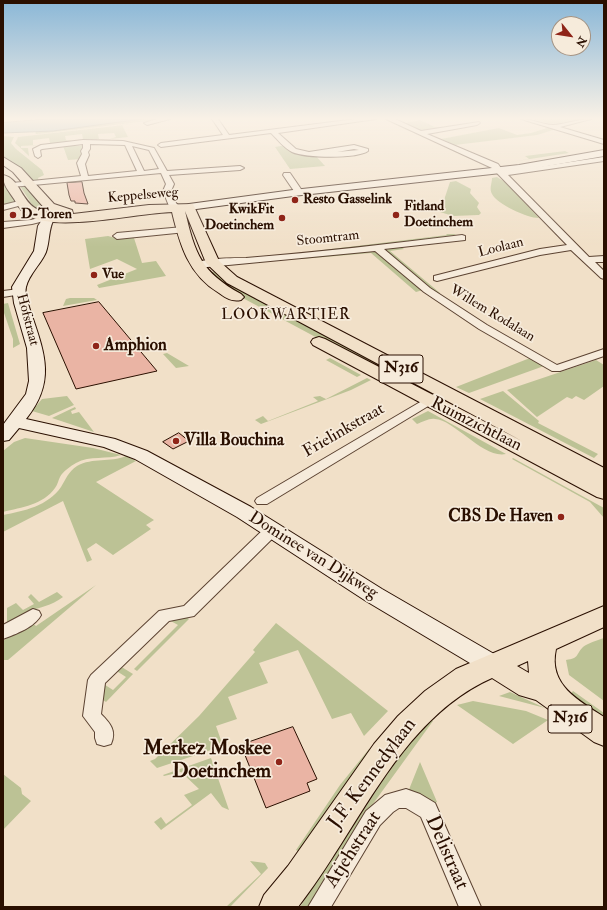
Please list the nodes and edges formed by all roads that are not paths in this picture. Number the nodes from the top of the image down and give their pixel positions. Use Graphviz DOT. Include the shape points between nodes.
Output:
graph roads {
  1 [pos="5,161"];
  2 [pos="84,161"];
  3 [pos="136,161"];
  4 [pos="159,161"];
  5 [pos="484,161"];
  6 [pos="558,161"];
  7 [pos="590,161"];
  8 [pos="570,165"];
  9 [pos="240,168"];
  10 [pos="164,172"];
  11 [pos="501,172"];
  12 [pos="141,173"];
  13 [pos="581,173"];
  14 [pos="287,175"];
  15 [pos="85,179"];
  16 [pos="7,181"];
  17 [pos="30,184"];
  18 [pos="299,192"];
  19 [pos="23,202"];
  20 [pos="183,207"];
  21 [pos="3,208"];
  22 [pos="55,214"];
  23 [pos="34,223"];
  24 [pos="3,225"];
  25 [pos="183,230"];
  26 [pos="117,236"];
  27 [pos="462,238"];
  28 [pos="573,247"];
  29 [pos="376,248"];
  30 [pos="604,259"];
  31 [pos="587,260"];
  32 [pos="205,264"];
  33 [pos="604,276"];
  34 [pos="437,278"];
  35 [pos="10,293"];
  36 [pos="604,352"];
  37 [pos="444,392"];
  38 [pos="429,401"];
  39 [pos="9,429"];
  40 [pos="604,476"];
  41 [pos="604,492"];
  42 [pos="262,501"];
  43 [pos="272,530"];
  44 [pos="33,614"];
  45 [pos="604,616"];
  46 [pos="3,632"];
  47 [pos="544,643"];
  48 [pos="493,665"];
  49 [pos="529,687"];
  50 [pos="562,703"];
  51 [pos="604,733"];
  52 [pos="104,738"];
  53 [pos="604,744"];
  54 [pos="419,802"];
  55 [pos="276,907"];
  56 [pos="319,907"];
  57 [pos="470,907"];
  1 -- 17 [label="main road"];
  2 -- 15 [label="street" via="81,163"];
  3 -- 12 [label="street"];
  4 -- 10 [label="street"];
  5 -- 11 [label="street"];
  6 -- 11 [label="street, Keppelseweg"];
  7 -- 8 [label="street, Keppelseweg"];
  8 -- 11 [label="street, Keppelseweg"];
  8 -- 13 [label="street"];
  9 -- 10 [label="street"];
  10 -- 12 [label="street"];
  10 -- 20 [label="street" via="170,184 166,191 172,204"];
  11 -- 18 [label="street, Keppelseweg"];
  11 -- 28 [label="street"];
  12 -- 15 [label="street"];
  14 -- 18 [label="street"];
  15 -- 17 [label="street"];
  16 -- 17 [label="street"];
  16 -- 19 [label="main road, Keppelseweg"];
  17 -- 22 [label="main road"];
  18 -- 20 [label="street, Keppelseweg"];
  19 -- 21 [label="street"];
  19 -- 22 [label="main road, Keppelseweg" via="32,213"];
  20 -- 22 [label="main road, Keppelseweg" via="71,218"];
  20 -- 25 [label="main road, Ruimzichtlaan / N316"];
  20 -- 32 [label="main road, Ruimzichtlaan / N316"];
  22 -- 23 [label="street"];
  22 -- 35 [label="street, Hofstraat" via="44,226 40,251 30,269"];
  23 -- 24 [label="street"];
  23 -- 35 [label="street, Hofstraat" via="26,257 12,281"];
  25 -- 26 [label="street"];
  25 -- 32 [label="main road, Ruimzichtlaan / N316" via="191,254"];
  27 -- 29 [label="street, Stoomtram"];
  28 -- 31 [label="street"];
  28 -- 34 [label="street, Loolaan" via="540,252"];
  29 -- 32 [label="street, Stoomtram"];
  29 -- 36 [label="street, Willem Rodalaan" via="426,290 483,327 556,369"];
  30 -- 31 [label="street"];
  31 -- 33 [label="street"];
  32 -- 37 [label="main road, Ruimzichtlaan / N316"];
  32 -- 38 [label="main road, Ruimzichtlaan / N316" via="208,280 220,288"];
  35 -- 39 [label="street, Hofstraat" via="24,350 36,358 37,381 34,394"];
  37 -- 38 [label="street, Frielinkstraat"];
  37 -- 40 [label="main road, Ruimzichtlaan / N316"];
  38 -- 41 [label="main road, Ruimzichtlaan / N316"];
  38 -- 42 [label="street, Frielinkstraat"];
  39 -- 43 [label="street, Dominee van Dijkweg" via="90,438 141,455"];
  43 -- 48 [label="street, Dominee van Dijkweg" via="374,596"];
  43 -- 52 [label="street" via="188,612 165,615 97,680 92,716 104,729"];
  44 -- 46 [label="street"];
  45 -- 47 [label="main road"];
  47 -- 48 [label="main road"];
  47 -- 50 [label="main road, N316" via="540,656 542,677"];
  48 -- 49 [label="main road, N316"];
  48 -- 55 [label="main road, J.F. Kennedylaan" via="447,688 407,725 375,765 303,872"];
  49 -- 50 [label="main road, N316" via="540,688"];
  49 -- 53 [label="main road, N316" via="534,695"];
  50 -- 51 [label="main road, N316"];
  54 -- 56 [label="street, Atjehstraat" via="406,798 395,799 384,805 373,818"];
  54 -- 57 [label="street, Delistraat" via="434,819"];
}
